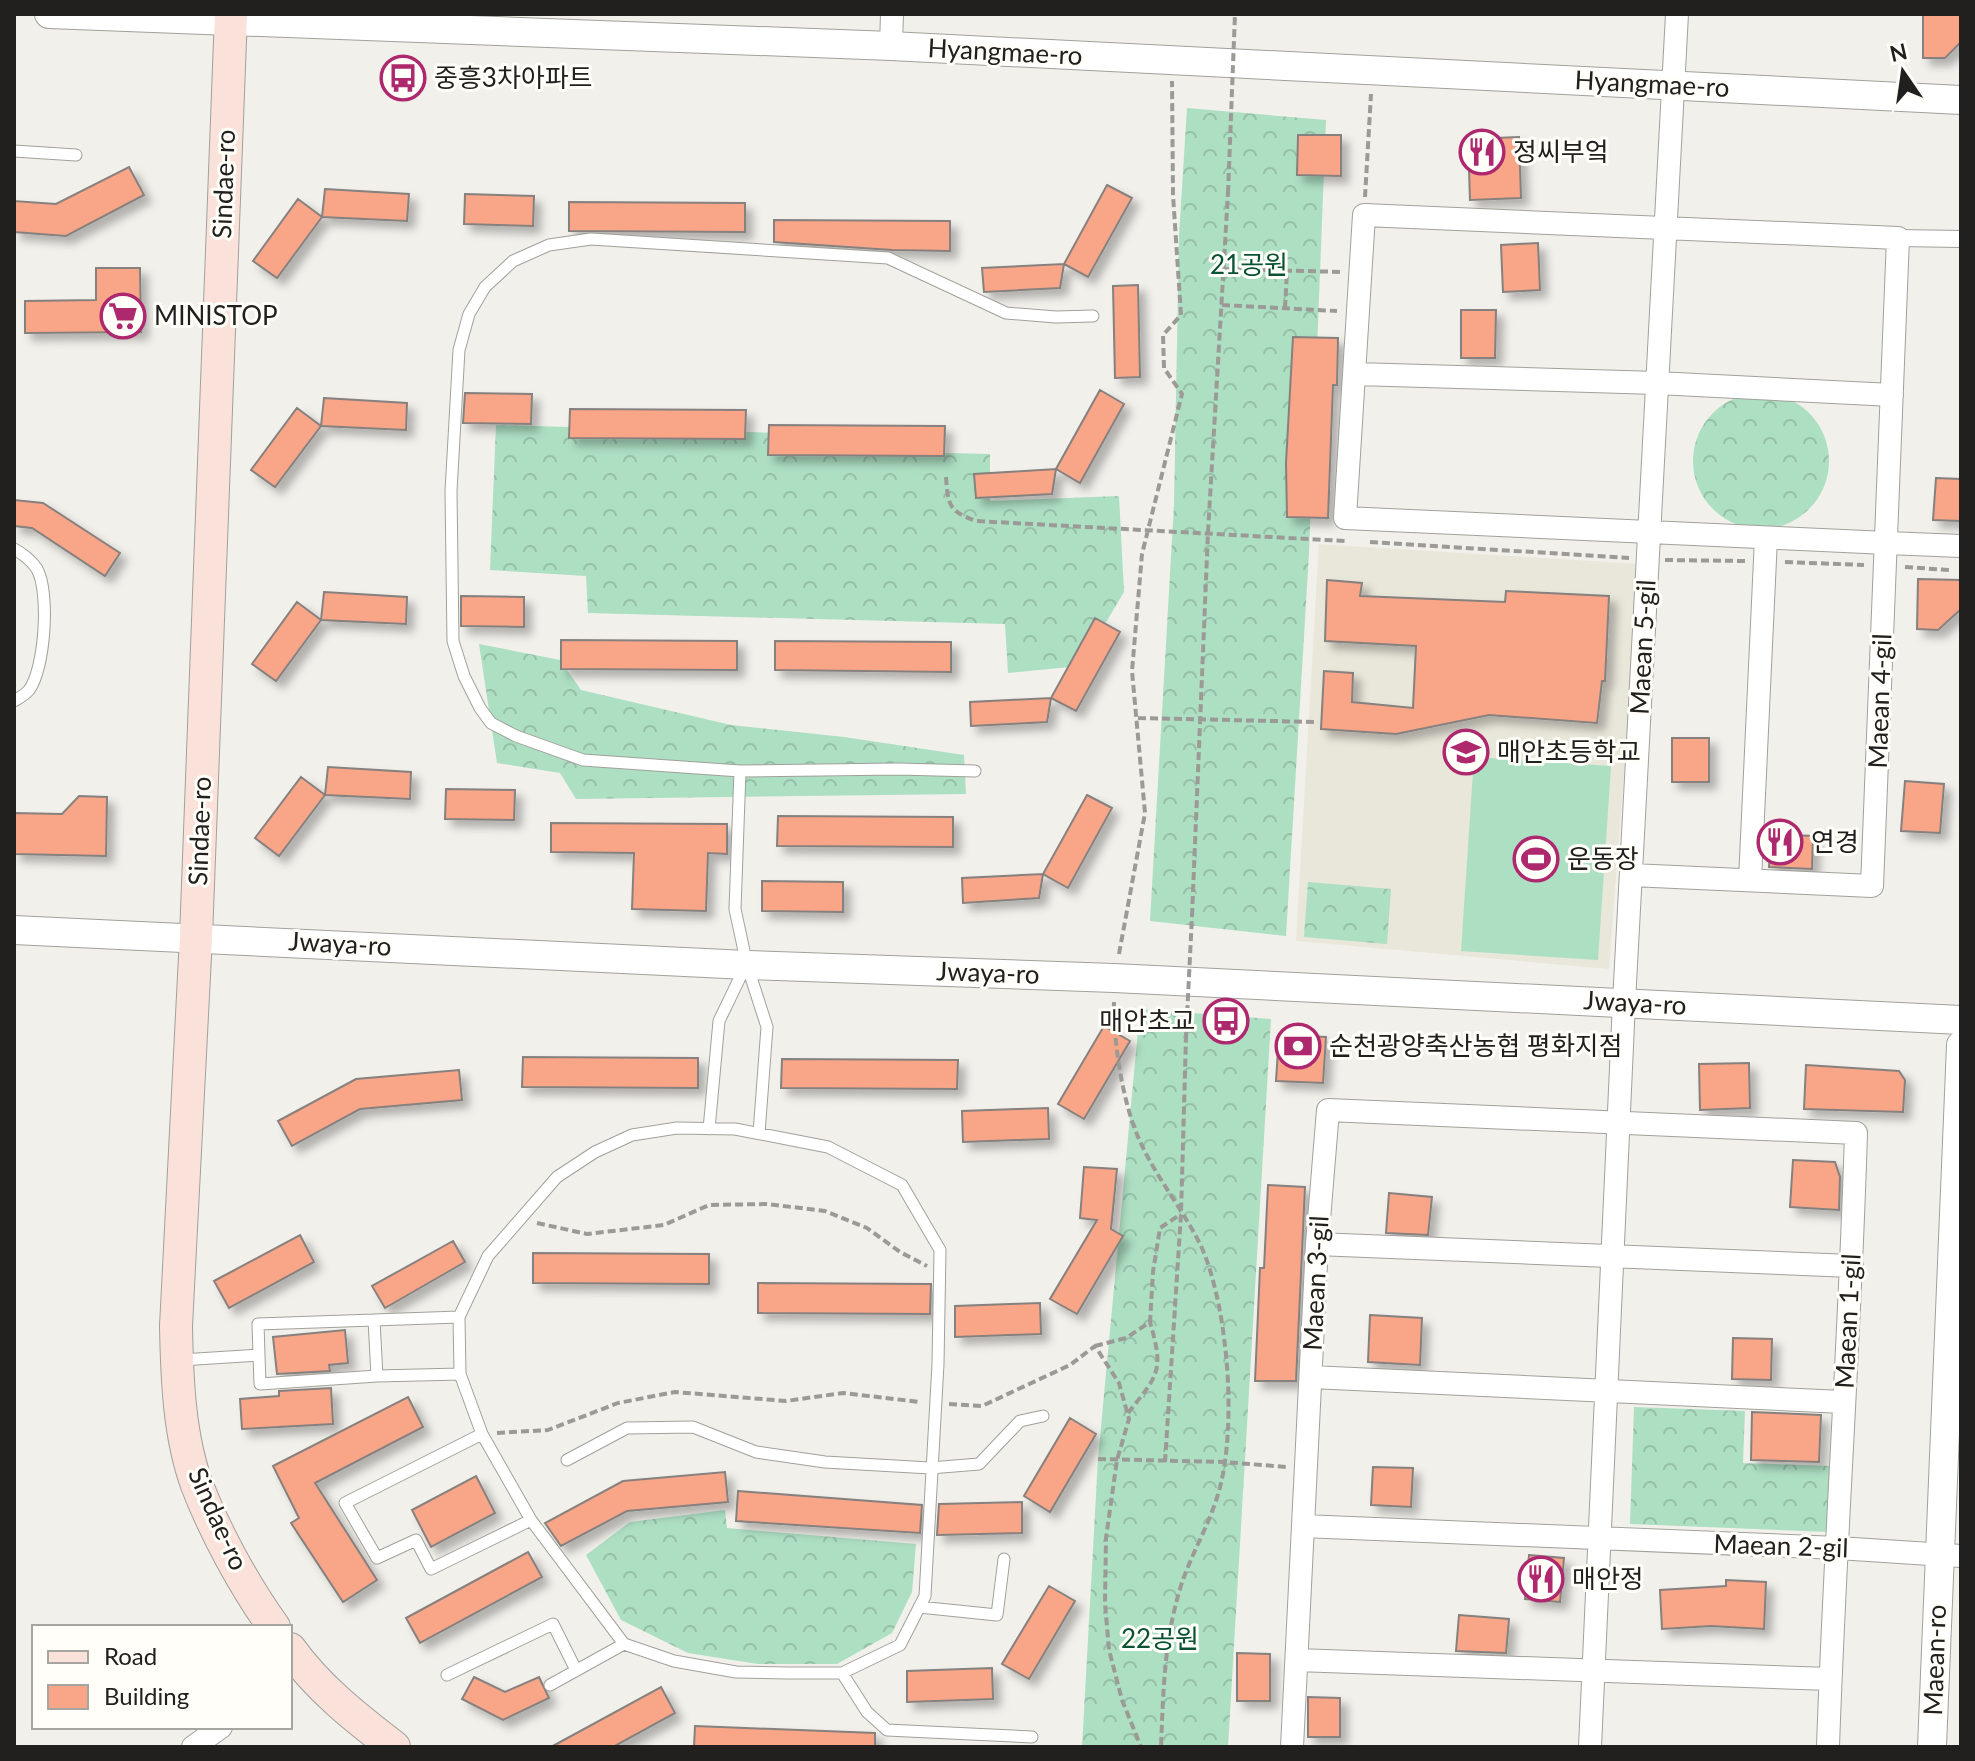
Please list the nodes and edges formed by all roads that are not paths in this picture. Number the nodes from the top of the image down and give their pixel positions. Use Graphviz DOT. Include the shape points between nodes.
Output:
graph roads {
  1 [pos="49,14"];
  2 [pos="892,14"];
  3 [pos="1677,14"];
  4 [pos="230,18"];
  5 [pos="891,46"];
  6 [pos="1673,84"];
  7 [pos="1961,100"];
  8 [pos="14,151"];
  9 [pos="76,155"];
  10 [pos="1665,230"];
  11 [pos="1898,238"];
  12 [pos="1961,239"];
  13 [pos="1093,316"];
  14 [pos="1356,374"];
  15 [pos="1657,383"];
  16 [pos="1892,395"];
  17 [pos="1649,532"];
  18 [pos="1766,538"];
  19 [pos="1887,543"];
  20 [pos="1961,546"];
  21 [pos="14,549"];
  22 [pos="14,701"];
  23 [pos="740,771"];
  24 [pos="975,771"];
  25 [pos="1631,875"];
  26 [pos="1750,880"];
  27 [pos="14,930"];
  28 [pos="196,937"];
  29 [pos="747,965"];
  30 [pos="1624,1002"];
  31 [pos="1961,1020"];
  32 [pos="1961,1045"];
  33 [pos="1619,1122"];
  34 [pos="709,1129"];
  35 [pos="759,1133"];
  36 [pos="1317,1244"];
  37 [pos="1613,1256"];
  38 [pos="1852,1266"];
  39 [pos="459,1317"];
  40 [pos="374,1320"];
  41 [pos="259,1355"];
  42 [pos="177,1361"];
  43 [pos="460,1374"];
  44 [pos="377,1376"];
  45 [pos="1311,1377"];
  46 [pos="1606,1391"];
  47 [pos="1843,1402"];
  48 [pos="1043,1416"];
  49 [pos="482,1434"];
  50 [pos="567,1460"];
  51 [pos="930,1468"];
  52 [pos="531,1520"];
  53 [pos="1303,1526"];
  54 [pos="1600,1538"];
  55 [pos="1838,1548"];
  56 [pos="1950,1555"];
  57 [pos="1004,1559"];
  58 [pos="919,1607"];
  59 [pos="273,1625"];
  60 [pos="624,1644"];
  61 [pos="1297,1660"];
  62 [pos="295,1665"];
  63 [pos="576,1670"];
  64 [pos="1594,1671"];
  65 [pos="842,1673"];
  66 [pos="447,1675"];
  67 [pos="1830,1679"];
  68 [pos="550,1685"];
  69 [pos="218,1729"];
  70 [pos="1032,1737"];
  71 [pos="193,1747"];
  72 [pos="394,1747"];
  73 [pos="1292,1747"];
  74 [pos="1590,1747"];
  75 [pos="1828,1747"];
  76 [pos="1932,1747"];
  1 -- 4 [label="street, Hyangmae-ro"];
  2 -- 5 [label="street"];
  3 -- 6 [label="street, Maean 5-gil"];
  4 -- 5 [label="street, Hyangmae-ro"];
  4 -- 28 [label="main road, Sindae-ro"];
  5 -- 6 [label="street, Hyangmae-ro"];
  6 -- 7 [label="street, Hyangmae-ro"];
  6 -- 10 [label="street, Maean 5-gil"];
  8 -- 9 [label="lane"];
  10 -- 11 [label="street"];
  10 -- 14 [label="street" via="1364,215"];
  10 -- 15 [label="street, Maean 5-gil"];
  11 -- 12 [label="street"];
  11 -- 16 [label="street, Maean 4-gil"];
  13 -- 23 [label="lane" via="1006,313 888,258 647,241 591,239 549,245 513,261 485,287 469,314 459,350 451,491 453,641 480,708 491,723 516,736 583,760"];
  14 -- 15 [label="street"];
  14 -- 17 [label="street" via="1345,518"];
  15 -- 16 [label="street"];
  15 -- 17 [label="street, Maean 5-gil"];
  16 -- 19 [label="street, Maean 4-gil"];
  17 -- 18 [label="street"];
  17 -- 25 [label="street, Maean 5-gil"];
  18 -- 19 [label="street"];
  18 -- 26 [label="street"];
  19 -- 20 [label="street"];
  19 -- 26 [label="street, Maean 4-gil" via="1872,886"];
  21 -- 22 [label="lane" via="38,570 44,615 33,682"];
  23 -- 24 [label="lane"];
  23 -- 29 [label="lane" via="735,909"];
  25 -- 26 [label="street, Maean 4-gil"];
  25 -- 30 [label="street, Maean 5-gil"];
  27 -- 28 [label="street, Jwaya-ro"];
  28 -- 29 [label="street, Jwaya-ro"];
  28 -- 42 [label="main road, Sindae-ro"];
  29 -- 30 [label="street, Jwaya-ro"];
  29 -- 34 [label="lane" via="719,1021"];
  29 -- 35 [label="lane" via="767,1027"];
  30 -- 31 [label="street, Jwaya-ro"];
  30 -- 33 [label="street"];
  32 -- 56 [label="street, Maean-ro"];
  33 -- 36 [label="street, Maean 3-gil" via="1328,1110"];
  33 -- 37 [label="street"];
  33 -- 38 [label="street, Maean 1-gil" via="1856,1133"];
  34 -- 35 [label="lane"];
  34 -- 39 [label="lane" via="632,1135 557,1177 488,1256"];
  35 -- 51 [label="lane" via="828,1147 902,1185 940,1250"];
  36 -- 37 [label="street"];
  36 -- 45 [label="street, Maean 3-gil"];
  37 -- 38 [label="street"];
  37 -- 46 [label="street"];
  38 -- 47 [label="street, Maean 1-gil"];
  39 -- 40 [label="lane"];
  39 -- 43 [label="lane"];
  40 -- 41 [label="lane" via="258,1324"];
  40 -- 44 [label="lane"];
  41 -- 42 [label="lane"];
  41 -- 44 [label="lane" via="260,1384"];
  42 -- 59 [label="main road, Sindae-ro" via="197,1485"];
  43 -- 44 [label="lane"];
  43 -- 49 [label="lane"];
  45 -- 46 [label="street"];
  45 -- 53 [label="street, Maean 3-gil"];
  46 -- 47 [label="street"];
  46 -- 54 [label="street"];
  47 -- 55 [label="street, Maean 1-gil"];
  48 -- 51 [label="lane" via="1020,1421 979,1464"];
  49 -- 52 [label="lane"];
  49 -- 52 [label="lane" via="345,1503 377,1558 416,1540 431,1569"];
  50 -- 51 [label="lane" via="627,1428 693,1427 756,1452"];
  51 -- 58 [label="lane" via="925,1596"];
  52 -- 60 [label="lane"];
  53 -- 54 [label="street, Maean 2-gil"];
  53 -- 61 [label="street, Maean 3-gil"];
  54 -- 55 [label="street, Maean 2-gil"];
  54 -- 64 [label="street"];
  55 -- 56 [label="street, Maean 2-gil"];
  55 -- 67 [label="street, Maean 1-gil"];
  56 -- 76 [label="street, Maean-ro"];
  57 -- 58 [label="lane" via="997,1615"];
  58 -- 65 [label="lane" via="900,1645"];
  60 -- 63 [label="lane"];
  60 -- 65 [label="lane" via="674,1661 736,1672"];
  61 -- 64 [label="street"];
  61 -- 73 [label="street, Maean 3-gil"];
  62 -- 72 [label="main road"];
  63 -- 66 [label="lane" via="553,1624"];
  63 -- 68 [label="lane"];
  64 -- 67 [label="street"];
  64 -- 74 [label="street"];
  65 -- 70 [label="lane" via="867,1712 887,1730"];
  67 -- 75 [label="street, Maean 1-gil"];
  69 -- 71 [label="street"];
}
